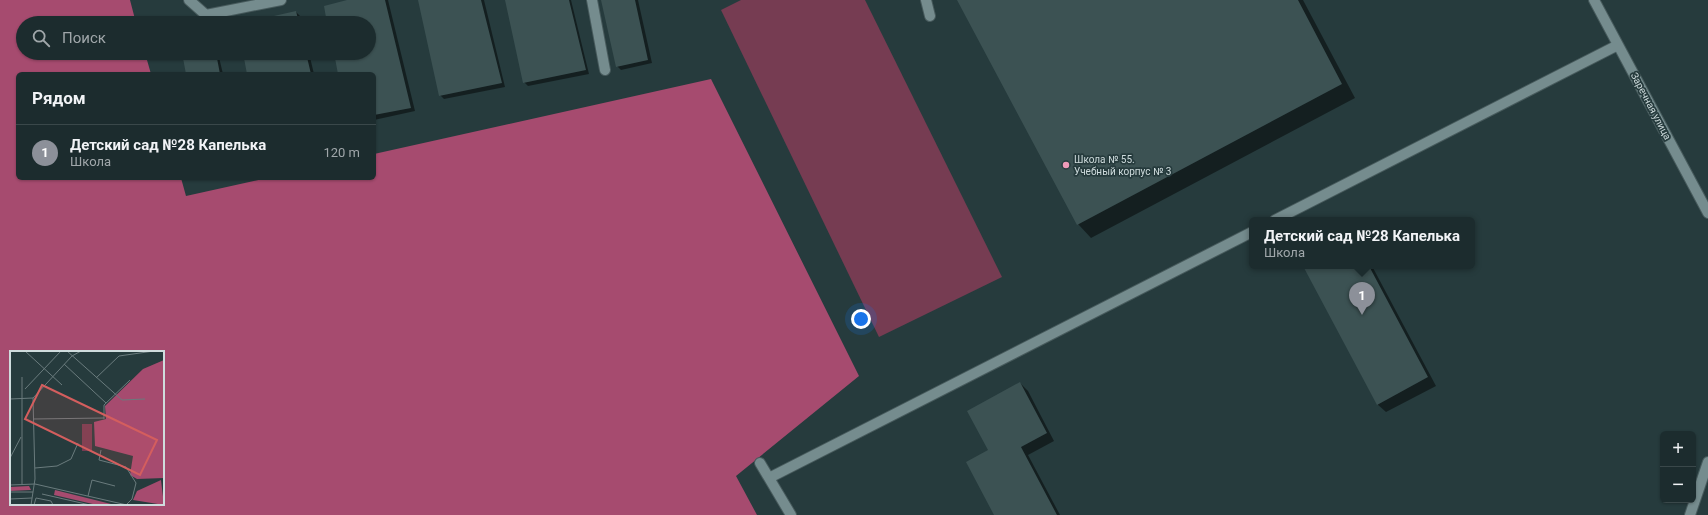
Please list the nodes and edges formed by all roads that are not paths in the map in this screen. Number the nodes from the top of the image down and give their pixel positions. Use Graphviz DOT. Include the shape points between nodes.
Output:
graph roads {
  1 [pos="189,0"];
  2 [pos="281,0"];
  3 [pos="592,0"];
  4 [pos="926,0"];
  5 [pos="1594,0"];
  6 [pos="930,16"];
  7 [pos="1618,45"];
  8 [pos="605,70"];
  9 [pos="1708,213"];
  10 [pos="1281,217"];
  11 [pos="1249,234"];
  12 [pos="1708,462"];
  13 [pos="760,463"];
  14 [pos="769,478"];
  15 [pos="791,515"];
  16 [pos="1690,515"];
  1 -- 2 [label="street" via="206,15"];
  3 -- 8 [label="street"];
  4 -- 6 [label="street"];
  5 -- 7 [label="street, Заречная улица"];
  7 -- 9 [label="street, Заречная улица"];
  7 -- 10 [label="street"];
  11 -- 14 [label="street"];
  12 -- 16 [label="street"];
  13 -- 14 [label="street"];
  14 -- 15 [label="street"];
}
